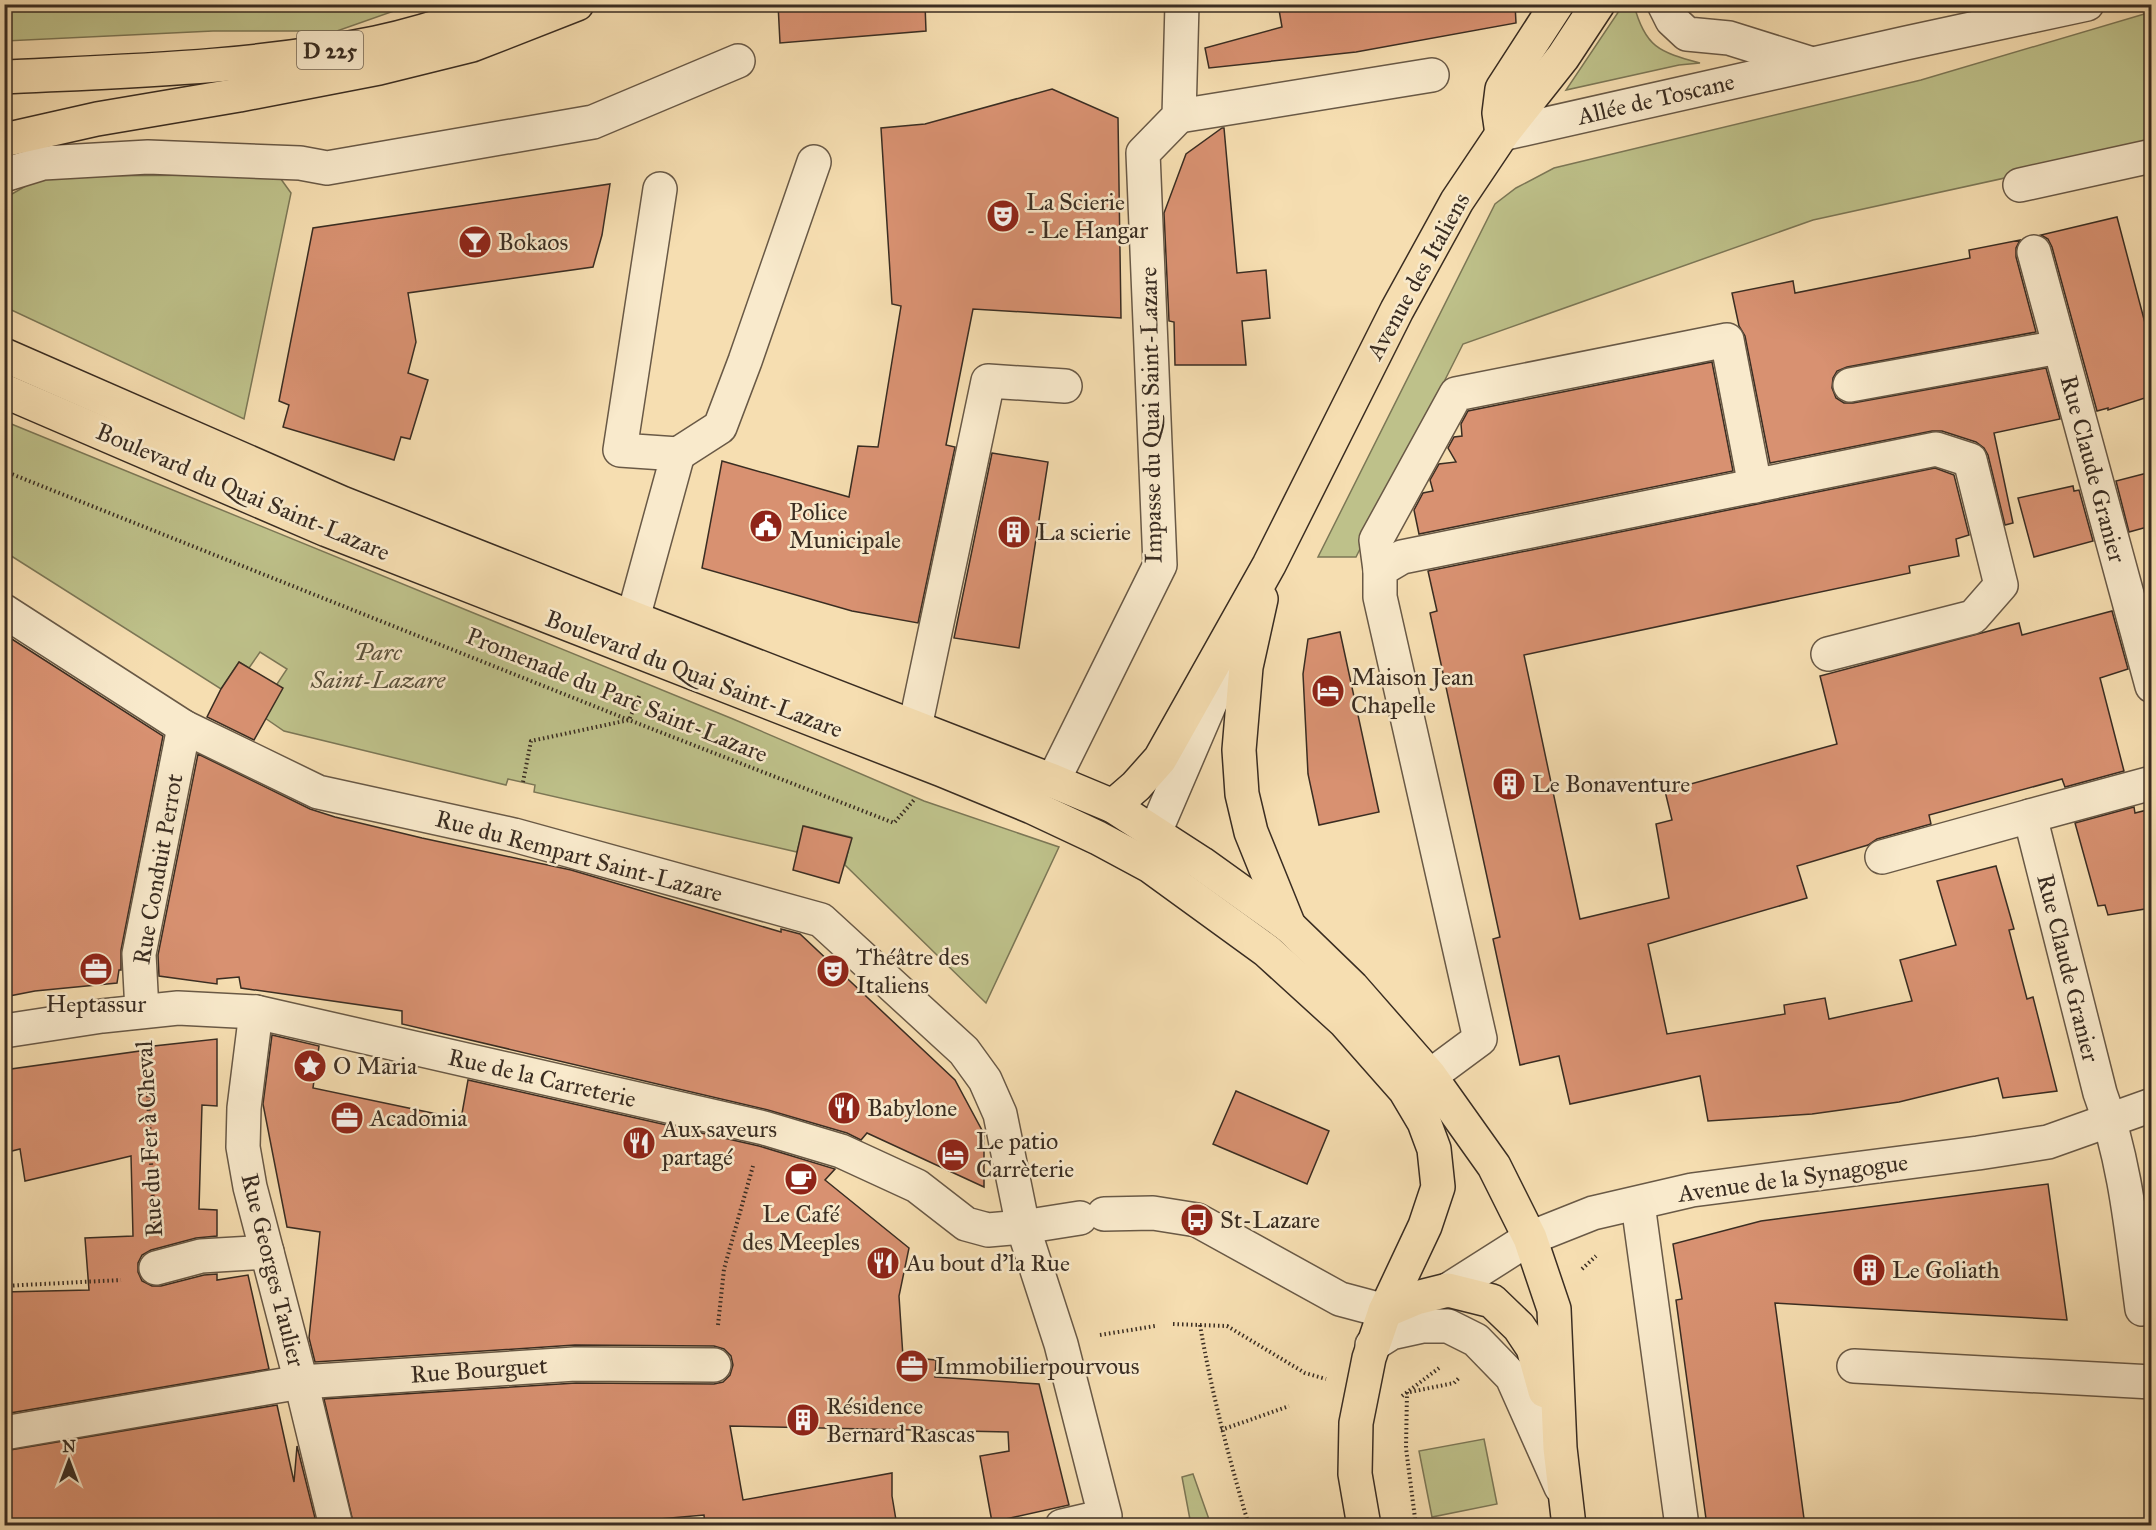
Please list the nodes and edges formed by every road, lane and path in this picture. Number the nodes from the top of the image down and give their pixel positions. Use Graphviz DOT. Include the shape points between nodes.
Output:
graph roads {
  1 [pos="503,4"];
  2 [pos="577,4"];
  3 [pos="1182,4"];
  4 [pos="1557,4"];
  5 [pos="1598,4"];
  6 [pos="1664,4"];
  7 [pos="2087,4"];
  8 [pos="738,61"];
  9 [pos="1810,64"];
  10 [pos="152,70"];
  11 [pos="1432,75"];
  12 [pos="4,77"];
  13 [pos="4,96"];
  14 [pos="1179,116"];
  15 [pos="1502,134"];
  16 [pos="4,140"];
  17 [pos="2151,156"];
  18 [pos="814,162"];
  19 [pos="4,175"];
  20 [pos="2020,185"];
  21 [pos="660,189"];
  22 [pos="2034,252"];
  23 [pos="2060,346"];
  24 [pos="4,355"];
  25 [pos="1850,385"];
  26 [pos="1065,386"];
  27 [pos="4,391"];
  28 [pos="678,454"];
  29 [pos="4,471"];
  30 [pos="1755,486"];
  31 [pos="1269,565"];
  32 [pos="1380,570"];
  33 [pos="4,611"];
  34 [pos="633,618"];
  35 [pos="1828,654"];
  36 [pos="2151,686"];
  37 [pos="640,693"];
  38 [pos="629,720"];
  39 [pos="184,727"];
  40 [pos="915,727"];
  41 [pos="1053,781"];
  42 [pos="523,782"];
  43 [pos="2151,783"];
  44 [pos="910,806"];
  45 [pos="1113,806"];
  46 [pos="2030,816"];
  47 [pos="1155,832"];
  48 [pos="1882,857"];
  49 [pos="1150,866"];
  50 [pos="1289,926"];
  51 [pos="141,1011"];
  52 [pos="256,1012"];
  53 [pos="4,1030"];
  54 [pos="1430,1076"];
  55 [pos="2151,1105"];
  56 [pos="2110,1119"];
  57 [pos="764,1128"];
  58 [pos="1638,1204"];
  59 [pos="1023,1227"];
  60 [pos="1530,1238"];
  61 [pos="267,1252"];
  62 [pos="156,1268"];
  63 [pos="4,1286"];
  64 [pos="1448,1290"];
  65 [pos="2142,1309"];
  66 [pos="1385,1311"];
  67 [pos="1173,1324"];
  68 [pos="1200,1325"];
  69 [pos="1155,1326"];
  70 [pos="1062,1344"];
  71 [pos="1372,1345"];
  72 [pos="714,1365"];
  73 [pos="1441,1366"];
  74 [pos="1854,1366"];
  75 [pos="1305,1373"];
  76 [pos="1461,1377"];
  77 [pos="301,1382"];
  78 [pos="2151,1382"];
  79 [pos="1402,1386"];
  80 [pos="1407,1392"];
  81 [pos="1400,1398"];
  82 [pos="1288,1406"];
  83 [pos="1221,1430"];
  84 [pos="4,1433"];
  85 [pos="1560,1448"];
  86 [pos="1567,1510"];
  87 [pos="336,1526"];
  88 [pos="1062,1526"];
  89 [pos="1249,1526"];
  90 [pos="1364,1526"];
  91 [pos="1416,1526"];
  92 [pos="1682,1526"];
  1 -- 10 [label="main road, D 225" via="378,43 278,59"];
  2 -- 16 [label="main road" via="472,45 379,68 97,119"];
  3 -- 14 [label="street"];
  4 -- 15 [label="main road" via="1502,89 1498,113"];
  5 -- 15 [label="main road, Avenue des Italiens" via="1563,57"];
  6 -- 9 [label="street, Allée de Toscane" via="1672,20 1687,34 1729,38"];
  7 -- 9 [label="street, Allée de Toscane"];
  8 -- 19 [label="street" via="594,122 327,168 300,163 148,157 43,163"];
  9 -- 15 [label="street, Allée de Toscane"];
  10 -- 12 [label="main road"];
  10 -- 13 [label="main road"];
  11 -- 14 [label="street"];
  14 -- 41 [label="street, Impasse du Quai Saint-Lazare" via="1143,153 1160,565"];
  15 -- 31 [label="main road, Avenue des Italiens" via="1457,201 1397,310"];
  17 -- 20 [label="street"];
  18 -- 28 [label="street" via="720,427"];
  21 -- 28 [label="street" via="620,450"];
  22 -- 23 [label="street, Rue Claude Granier"];
  23 -- 25 [label="street"];
  23 -- 36 [label="street, Rue Claude Granier"];
  24 -- 34 [label="main road, Boulevard du Quai Saint-Lazare" via="342,502"];
  26 -- 40 [label="street" via="988,381"];
  27 -- 49 [label="main road, Boulevard du Quai Saint-Lazare" via="327,530 1002,795"];
  28 -- 34 [label="street"];
  29 -- 38 [label="path, Promenade du Parc Saint-Lazare"];
  30 -- 32 [label="street" via="1402,556"];
  30 -- 32 [label="street" via="1727,340 1456,394 1376,540"];
  30 -- 35 [label="street" via="1936,449 1970,460 2001,585 1973,617"];
  31 -- 45 [label="main road, Avenue des Italiens" via="1160,759"];
  31 -- 47 [label="street"];
  31 -- 50 [label="main road, Avenue des Italiens" via="1246,667 1240,761 1242,794 1251,832"];
  32 -- 54 [label="street" via="1380,597 1480,1039"];
  33 -- 39 [label="street, Rue du Rempart Saint-Lazare"];
  34 -- 40 [label="main road, Boulevard du Quai Saint-Lazare"];
  37 -- 38 [label="path"];
  38 -- 42 [label="path" via="531,741"];
  38 -- 44 [label="path, Promenade du Parc Saint-Lazare" via="894,823"];
  39 -- 51 [label="street, Rue Conduit Perrot" via="139,954"];
  39 -- 59 [label="street, Rue du Rempart Saint-Lazare" via="318,792 514,835 821,920 964,1051 985,1080 999,1114"];
  40 -- 41 [label="main road, Boulevard du Quai Saint-Lazare"];
  41 -- 45 [label="main road, Boulevard du Quai Saint-Lazare"];
  43 -- 46 [label="street"];
  45 -- 47 [label="main road, Boulevard du Quai Saint-Lazare"];
  46 -- 48 [label="street"];
  46 -- 56 [label="street, Rue Claude Granier" via="2100,1093"];
  47 -- 49 [label="street"];
  47 -- 50 [label="main road, Boulevard du Quai Saint-Lazare"];
  49 -- 66 [label="main road, Boulevard du Quai Saint-Lazare" via="1267,951 1345,1022 1405,1090 1424,1122 1434,1149 1438,1187 1425,1226"];
  50 -- 54 [label="main road" via="1352,987"];
  51 -- 52 [label="street, Rue de la Carreterie" via="178,1008"];
  51 -- 53 [label="street, Rue de la Carreterie"];
  51 -- 62 [label="path, Rue du Fer à Cheval"];
  52 -- 57 [label="street, Rue de la Carreterie"];
  52 -- 61 [label="street, Rue Georges Taulier" via="243,1148"];
  54 -- 60 [label="main road" via="1494,1166"];
  55 -- 56 [label="street, Avenue de la Synagogue"];
  56 -- 58 [label="street, Avenue de la Synagogue" via="2048,1142 1692,1190"];
  56 -- 65 [label="street, Rue Claude Granier" via="2122,1169"];
  57 -- 59 [label="street, Rue de la Carreterie" via="841,1151 917,1186 966,1224 988,1230"];
  57 -- 72 [label="path" via="724,1269"];
  58 -- 60 [label="street, Avenue de la Synagogue" via="1593,1213"];
  58 -- 92 [label="street"];
  59 -- 66 [label="street, Rue de la Carreterie" via="1092,1216 1153,1213 1197,1220 1340,1299"];
  59 -- 70 [label="street, Rue du Rempart Saint-Lazare"];
  60 -- 64 [label="street, Avenue de la Synagogue"];
  60 -- 85 [label="main road" via="1554,1309"];
  61 -- 62 [label="street, Rue du Fer à Cheval" via="201,1256"];
  61 -- 77 [label="street, Rue Georges Taulier"];
  62 -- 63 [label="path, Rue du Fer à Cheval" via="127,1280"];
  64 -- 66 [label="main road"];
  64 -- 85 [label="main road" via="1492,1300 1519,1327 1533,1348"];
  66 -- 71 [label="main road, Boulevard du Quai Saint-Lazare"];
  67 -- 68 [label="path"];
  68 -- 75 [label="path" via="1227,1326"];
  68 -- 83 [label="path"];
  69 -- 70 [label="path"];
  70 -- 88 [label="street, Rue du Rempart Saint-Lazare" via="1105,1516"];
  71 -- 86 [label="street" via="1391,1333 1423,1326 1448,1326 1476,1340 1512,1377"];
  71 -- 90 [label="main road, Boulevard du Quai Saint-Lazare" via="1356,1423 1355,1474"];
  72 -- 77 [label="street, Rue Bourguet" via="575,1364"];
  73 -- 80 [label="path"];
  74 -- 78 [label="street"];
  76 -- 80 [label="path" via="1454,1383"];
  77 -- 84 [label="street, Rue Bourguet"];
  77 -- 87 [label="street, Rue Georges Taulier"];
  79 -- 80 [label="path"];
  80 -- 81 [label="path"];
  80 -- 91 [label="path" via="1406,1448"];
  82 -- 83 [label="path"];
  83 -- 89 [label="path"];
  85 -- 86 [label="main road"];
}
